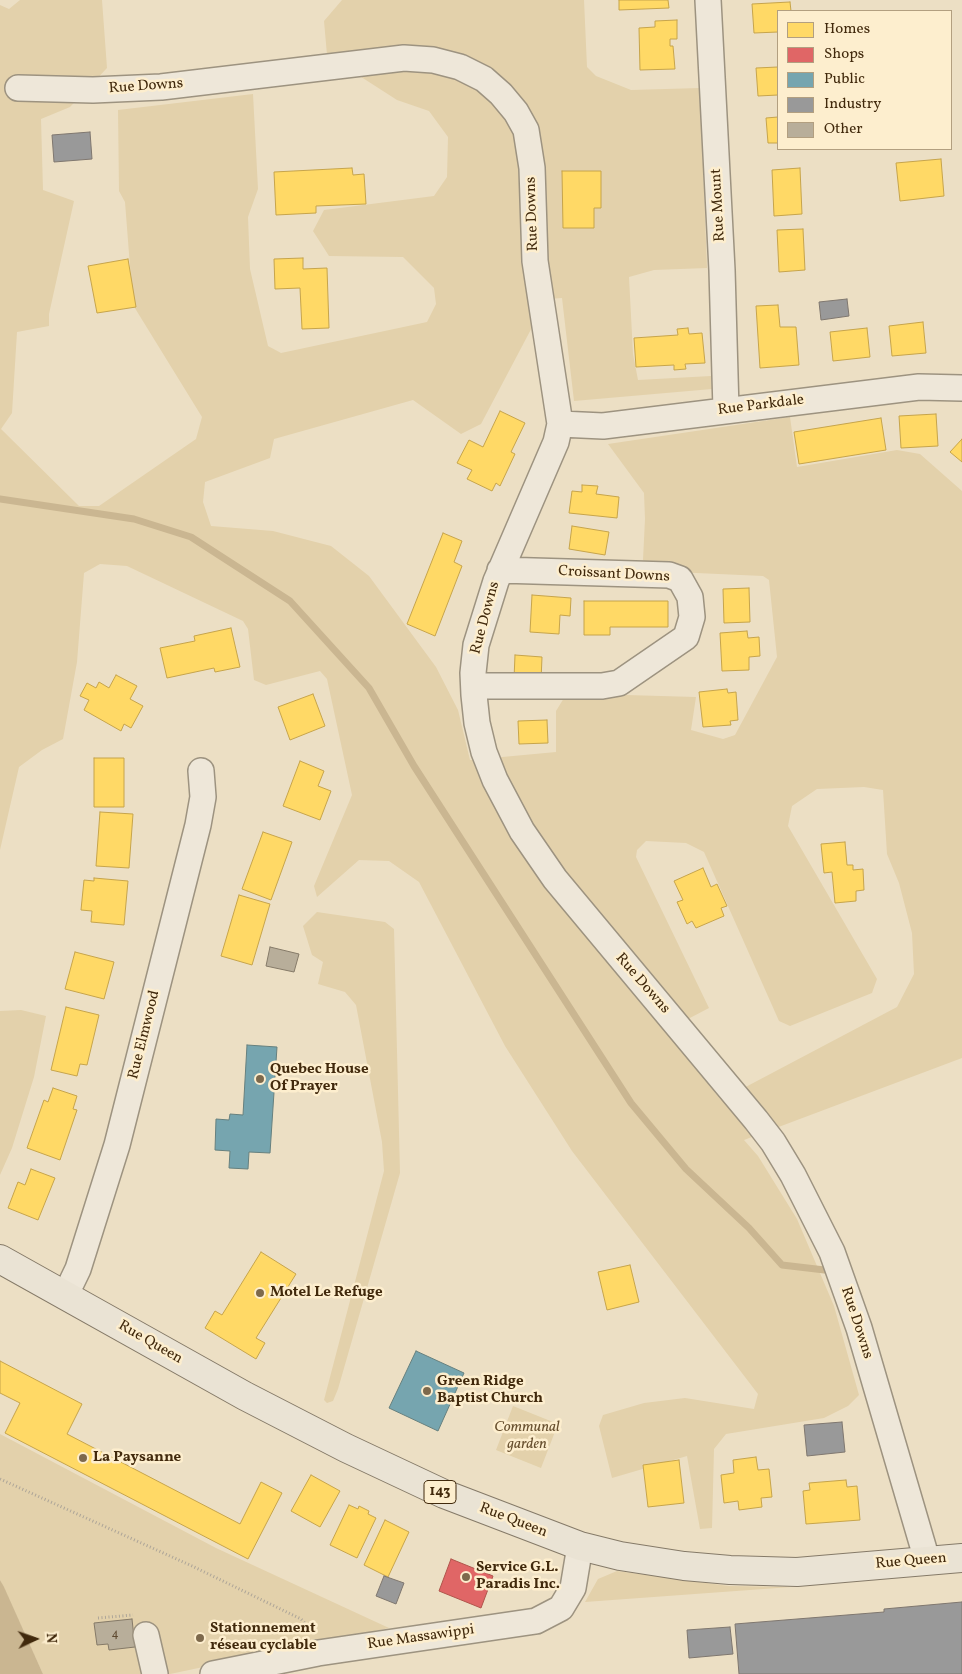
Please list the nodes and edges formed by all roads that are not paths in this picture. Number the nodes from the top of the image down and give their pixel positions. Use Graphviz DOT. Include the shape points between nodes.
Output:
graph roads {
  1 [pos="708,0"];
  2 [pos="18,88"];
  3 [pos="962,388"];
  4 [pos="726,410"];
  5 [pos="560,424"];
  6 [pos="500,570"];
  7 [pos="474,686"];
  8 [pos="201,771"];
  9 [pos="0,1259"];
  10 [pos="66,1294"];
  11 [pos="580,1546"];
  12 [pos="962,1558"];
  13 [pos="927,1560"];
  14 [pos="141,1628"];
  15 [pos="155,1674"];
  16 [pos="213,1674"];
  1 -- 4 [label="street, Rue Mount"];
  2 -- 5 [label="street, Rue Downs" via="93,90 162,87 404,58 433,60 460,67 484,79 511,106 526,130 532,168 535,261"];
  3 -- 4 [label="street, Rue Parkdale" via="919,387"];
  4 -- 5 [label="street, Rue Parkdale" via="603,426"];
  5 -- 6 [label="street, Rue Downs" via="556,442"];
  6 -- 7 [label="street, Rue Downs" via="476,645"];
  6 -- 7 [label="street, Croissant Downs" via="669,575 680,579 690,598 692,617 686,637 619,683 602,686"];
  7 -- 13 [label="street, Rue Downs" via="477,723 484,752 522,831 555,879 773,1142 816,1217 859,1328"];
  8 -- 10 [label="street, Rue Elmwood" via="203,797 198,826 117,1145 78,1269"];
  9 -- 10 [label="main road, Rue Queen / 143"];
  10 -- 11 [label="main road, Rue Queen / 143" via="237,1392 362,1457 444,1494"];
  11 -- 13 [label="main road, Rue Queen / 143" via="620,1556 730,1570 796,1572"];
  11 -- 16 [label="street, Rue Massawippi" via="573,1588 560,1608 536,1621 318,1653"];
  12 -- 13 [label="main road, Rue Queen / 143"];
  14 -- 15 [label="street"];
}
